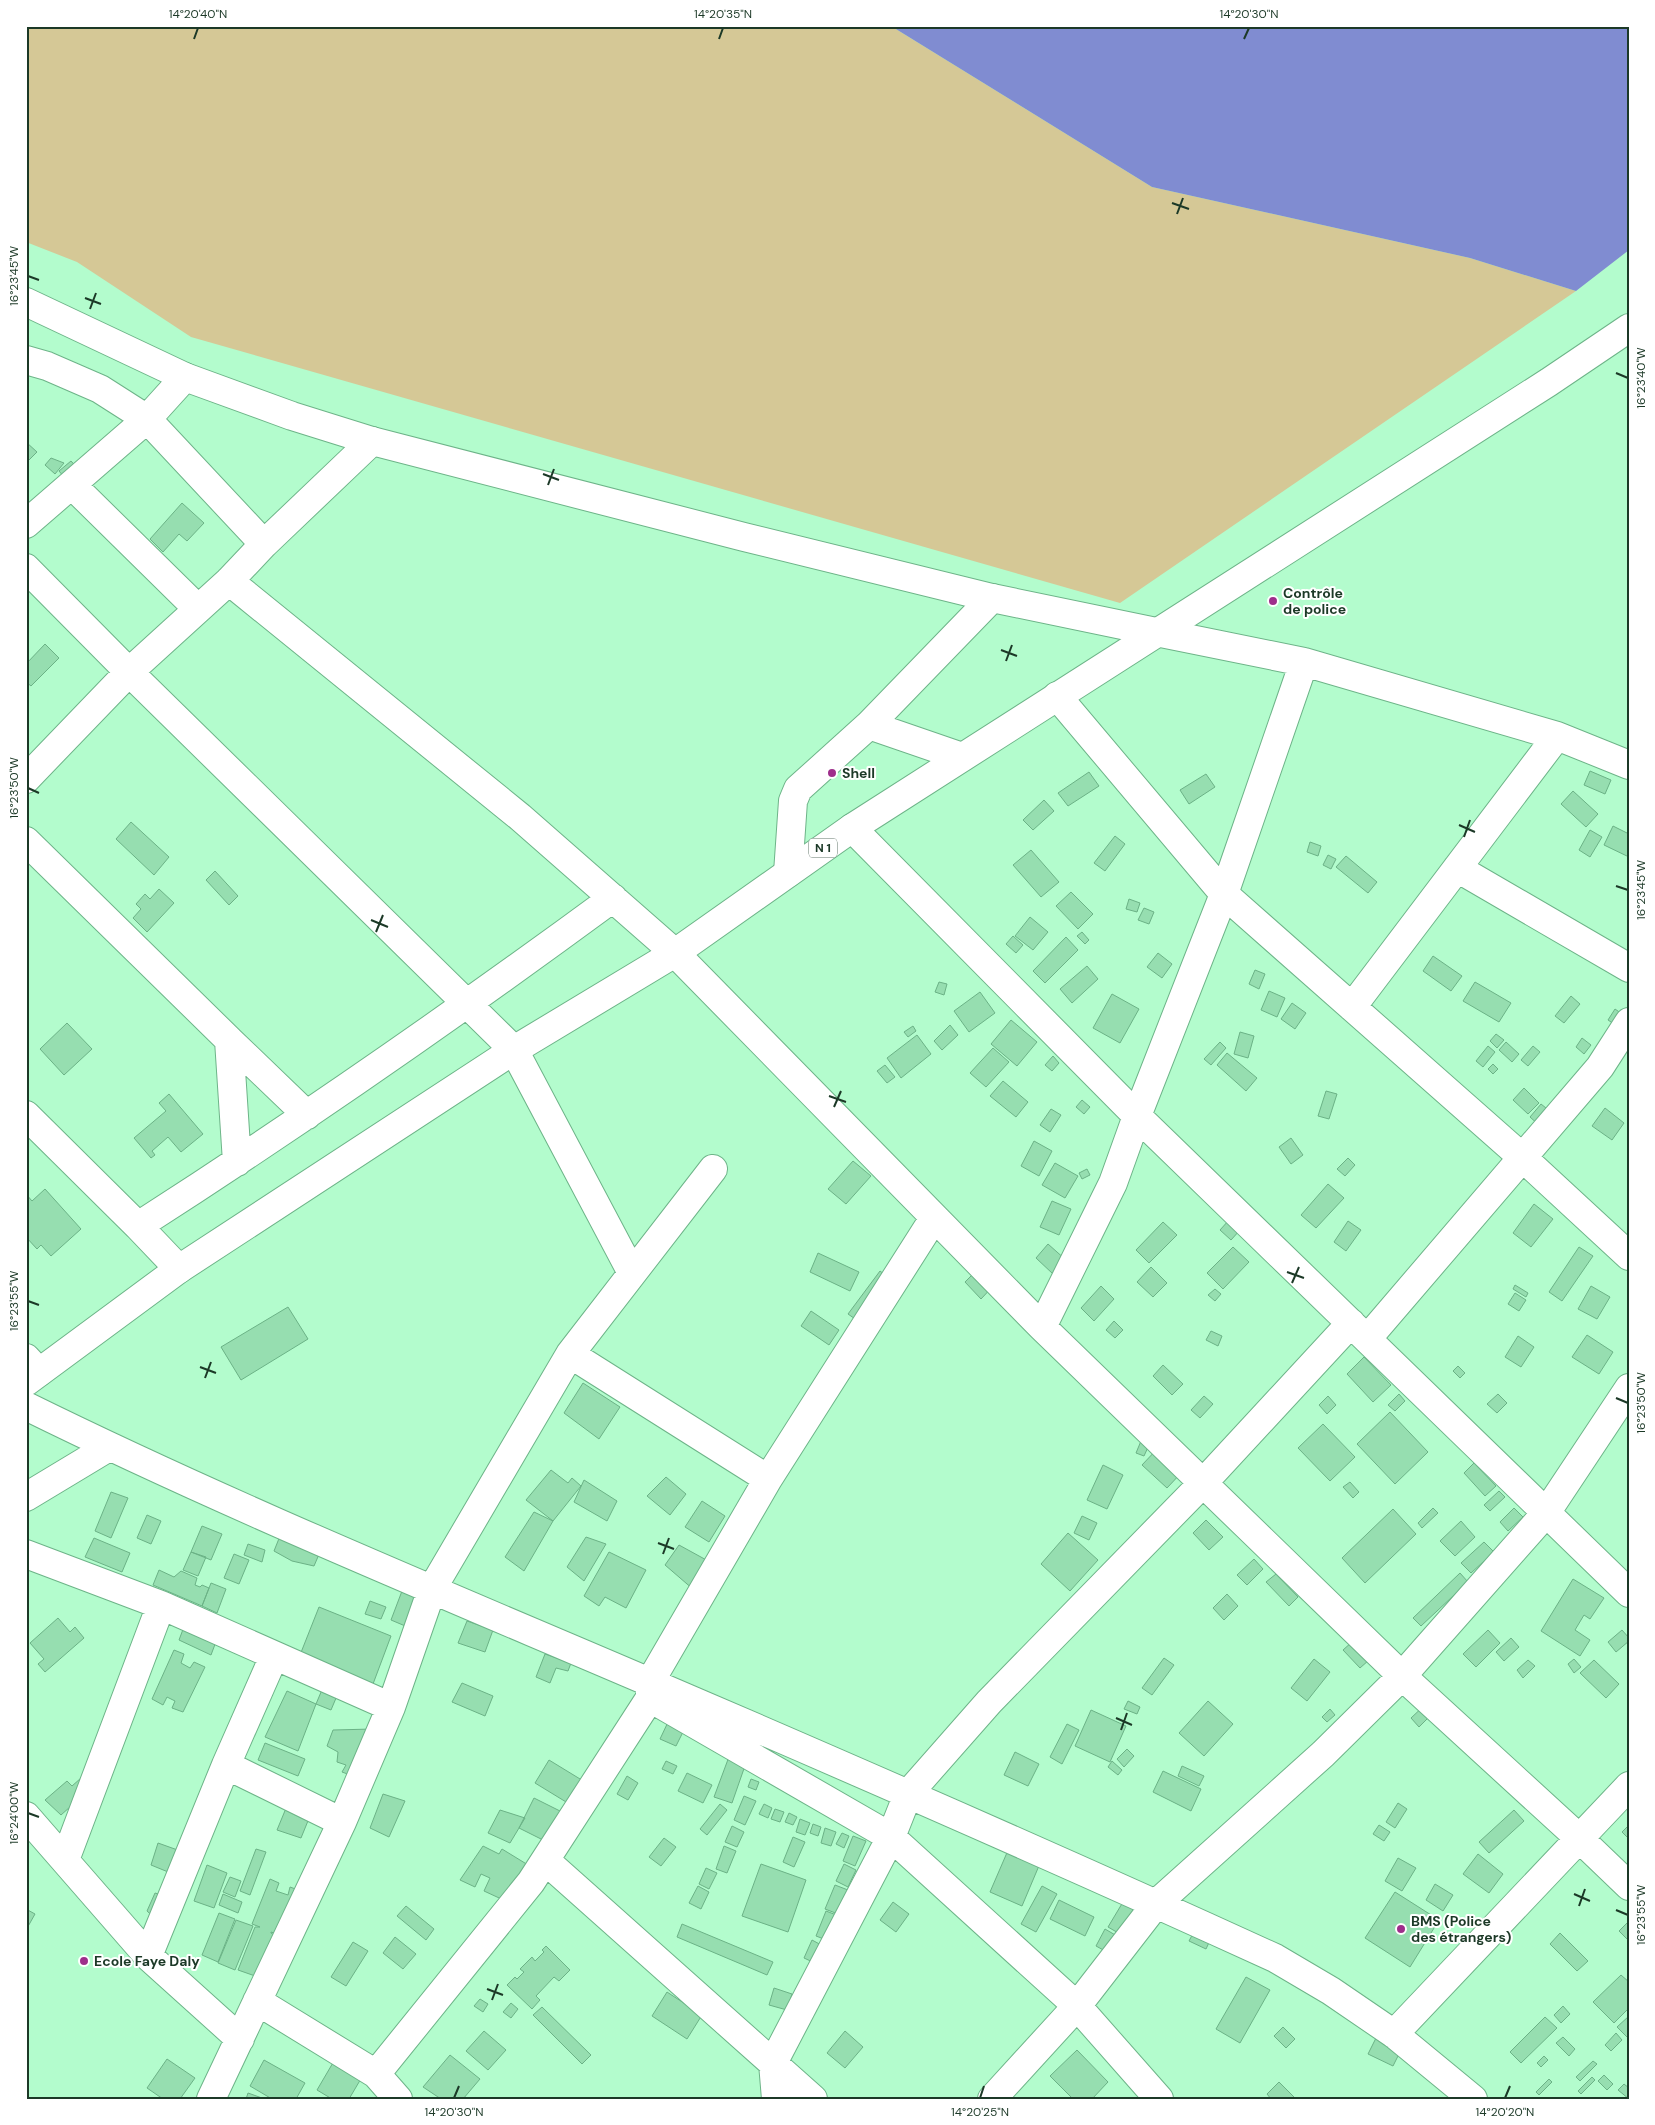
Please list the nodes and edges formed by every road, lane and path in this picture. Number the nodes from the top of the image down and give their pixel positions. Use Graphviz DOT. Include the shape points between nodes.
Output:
graph roads {
  1 [pos="26,302"];
  2 [pos="1629,328"];
  3 [pos="26,360"];
  4 [pos="185,377"];
  5 [pos="147,419"];
  6 [pos="372,441"];
  7 [pos="72,485"];
  8 [pos="26,524"];
  9 [pos="264,544"];
  10 [pos="26,568"];
  11 [pos="229,581"];
  12 [pos="992,598"];
  13 [pos="198,610"];
  14 [pos="1156,632"];
  15 [pos="1304,662"];
  16 [pos="129,672"];
  17 [pos="1057,696"];
  18 [pos="869,725"];
  19 [pos="1557,736"];
  20 [pos="962,757"];
  21 [pos="1629,765"];
  22 [pos="26,779"];
  23 [pos="852,828"];
  24 [pos="26,840"];
  25 [pos="1457,868"];
  26 [pos="788,873"];
  27 [pos="1224,894"];
  28 [pos="613,898"];
  29 [pos="676,952"];
  30 [pos="1629,968"];
  31 [pos="466,1004"];
  32 [pos="1352,1007"];
  33 [pos="1629,1022"];
  34 [pos="229,1040"];
  35 [pos="514,1050"];
  36 [pos="26,1115"];
  37 [pos="307,1115"];
  38 [pos="1137,1116"];
  39 [pos="1523,1158"];
  40 [pos="238,1162"];
  41 [pos="713,1169"];
  42 [pos="934,1218"];
  43 [pos="138,1226"];
  44 [pos="1629,1256"];
  45 [pos="179,1270"];
  46 [pos="632,1273"];
  47 [pos="1042,1327"];
  48 [pos="1359,1331"];
  49 [pos="570,1354"];
  50 [pos="31,1371"];
  51 [pos="1629,1388"];
  52 [pos="26,1406"];
  53 [pos="110,1447"];
  54 [pos="768,1479"];
  55 [pos="1203,1482"];
  56 [pos="26,1497"];
  57 [pos="1546,1513"];
  58 [pos="26,1554"];
  59 [pos="432,1589"];
  60 [pos="1629,1593"];
  61 [pos="161,1605"];
  62 [pos="274,1656"];
  63 [pos="1402,1676"];
  64 [pos="650,1690"];
  65 [pos="391,1707"];
  66 [pos="226,1765"];
  67 [pos="1629,1786"];
  68 [pos="908,1794"];
  69 [pos="26,1816"];
  70 [pos="342,1822"];
  71 [pos="891,1837"];
  72 [pos="1580,1838"];
  73 [pos="65,1860"];
  74 [pos="546,1861"];
  75 [pos="1629,1886"];
  76 [pos="1156,1904"];
  77 [pos="148,1956"];
  78 [pos="257,2002"];
  79 [pos="1077,2006"];
  80 [pos="1394,2034"];
  81 [pos="240,2039"];
  82 [pos="773,2063"];
  83 [pos="376,2074"];
  84 [pos="211,2099"];
  85 [pos="398,2099"];
  86 [pos="776,2099"];
  87 [pos="813,2099"];
  88 [pos="992,2099"];
  89 [pos="1158,2099"];
  90 [pos="1473,2099"];
  1 -- 4 [label="main road"];
  2 -- 14 [label="main road, N 1"];
  3 -- 5 [label="main road" via="100,389"];
  4 -- 5 [label="main road"];
  4 -- 6 [label="main road"];
  5 -- 7 [label="main road"];
  5 -- 9 [label="main road"];
  6 -- 9 [label="main road"];
  6 -- 12 [label="main road"];
  7 -- 8 [label="main road"];
  7 -- 13 [label="main road"];
  9 -- 11 [label="main road"];
  10 -- 16 [label="main road"];
  11 -- 13 [label="main road"];
  11 -- 28 [label="main road" via="520,817"];
  12 -- 14 [label="main road"];
  12 -- 18 [label="main road"];
  13 -- 16 [label="main road"];
  14 -- 15 [label="main road"];
  14 -- 17 [label="main road, N 1"];
  15 -- 19 [label="main road"];
  15 -- 27 [label="main road"];
  16 -- 22 [label="main road"];
  16 -- 31 [label="main road"];
  17 -- 20 [label="main road, N 1"];
  17 -- 27 [label="main road"];
  18 -- 20 [label="main road"];
  18 -- 26 [label="main road" via="798,789 793,802"];
  19 -- 21 [label="main road"];
  19 -- 25 [label="main road"];
  20 -- 23 [label="main road, N 1"];
  23 -- 26 [label="main road, N 1"];
  23 -- 38 [label="main road"];
  24 -- 34 [label="main road"];
  25 -- 30 [label="main road"];
  25 -- 32 [label="main road"];
  26 -- 29 [label="main road, N 1"];
  27 -- 32 [label="main road"];
  27 -- 38 [label="main road"];
  28 -- 29 [label="main road"];
  28 -- 31 [label="main road"];
  29 -- 35 [label="main road, N 1"];
  29 -- 42 [label="main road"];
  31 -- 35 [label="main road"];
  31 -- 37 [label="main road"];
  32 -- 39 [label="main road"];
  33 -- 39 [label="main road" via="1600,1067"];
  34 -- 37 [label="main road"];
  34 -- 40 [label="main road"];
  35 -- 45 [label="main road, N 1"];
  35 -- 46 [label="main road"];
  36 -- 43 [label="main road"];
  37 -- 40 [label="main road"];
  38 -- 47 [label="main road" via="1114,1183"];
  38 -- 48 [label="main road"];
  39 -- 44 [label="main road"];
  39 -- 48 [label="main road"];
  40 -- 43 [label="main road"];
  41 -- 46 [label="main road"];
  42 -- 47 [label="main road"];
  42 -- 54 [label="main road"];
  43 -- 45 [label="main road"];
  45 -- 50 [label="main road, N 1"];
  46 -- 49 [label="main road"];
  47 -- 55 [label="main road"];
  48 -- 55 [label="main road"];
  48 -- 57 [label="main road"];
  49 -- 54 [label="main road"];
  49 -- 59 [label="main road"];
  51 -- 57 [label="main road"];
  52 -- 53 [label="main road"];
  53 -- 56 [label="main road"];
  53 -- 59 [label="main road"];
  54 -- 64 [label="main road"];
  55 -- 63 [label="main road"];
  55 -- 68 [label="main road" via="989,1702"];
  57 -- 60 [label="main road"];
  57 -- 63 [label="main road"];
  58 -- 61 [label="main road"];
  59 -- 64 [label="main road"];
  59 -- 65 [label="main road"];
  61 -- 62 [label="main road"];
  61 -- 73 [label="main road"];
  62 -- 65 [label="main road"];
  62 -- 66 [label="main road"];
  63 -- 72 [label="main road"];
  63 -- 76 [label="main road" via="1323,1754"];
  64 -- 68 [label="main road"];
  64 -- 71 [label="main road"];
  64 -- 74 [label="main road"];
  65 -- 70 [label="main road"];
  66 -- 70 [label="main road"];
  66 -- 77 [label="main road"];
  67 -- 72 [label="main road"];
  68 -- 71 [label="main road"];
  68 -- 76 [label="main road"];
  69 -- 73 [label="main road"];
  70 -- 78 [label="main road"];
  71 -- 79 [label="main road"];
  71 -- 82 [label="main road"];
  72 -- 75 [label="main road"];
  72 -- 80 [label="main road"];
  73 -- 77 [label="main road"];
  74 -- 82 [label="main road"];
  74 -- 83 [label="main road"];
  76 -- 79 [label="main road"];
  76 -- 80 [label="main road" via="1275,1958"];
  77 -- 81 [label="main road"];
  78 -- 81 [label="main road"];
  78 -- 83 [label="main road"];
  79 -- 88 [label="main road"];
  79 -- 89 [label="main road"];
  80 -- 90 [label="main road"];
  81 -- 84 [label="main road"];
  82 -- 86 [label="main road"];
  82 -- 87 [label="main road"];
  83 -- 85 [label="main road"];
}
